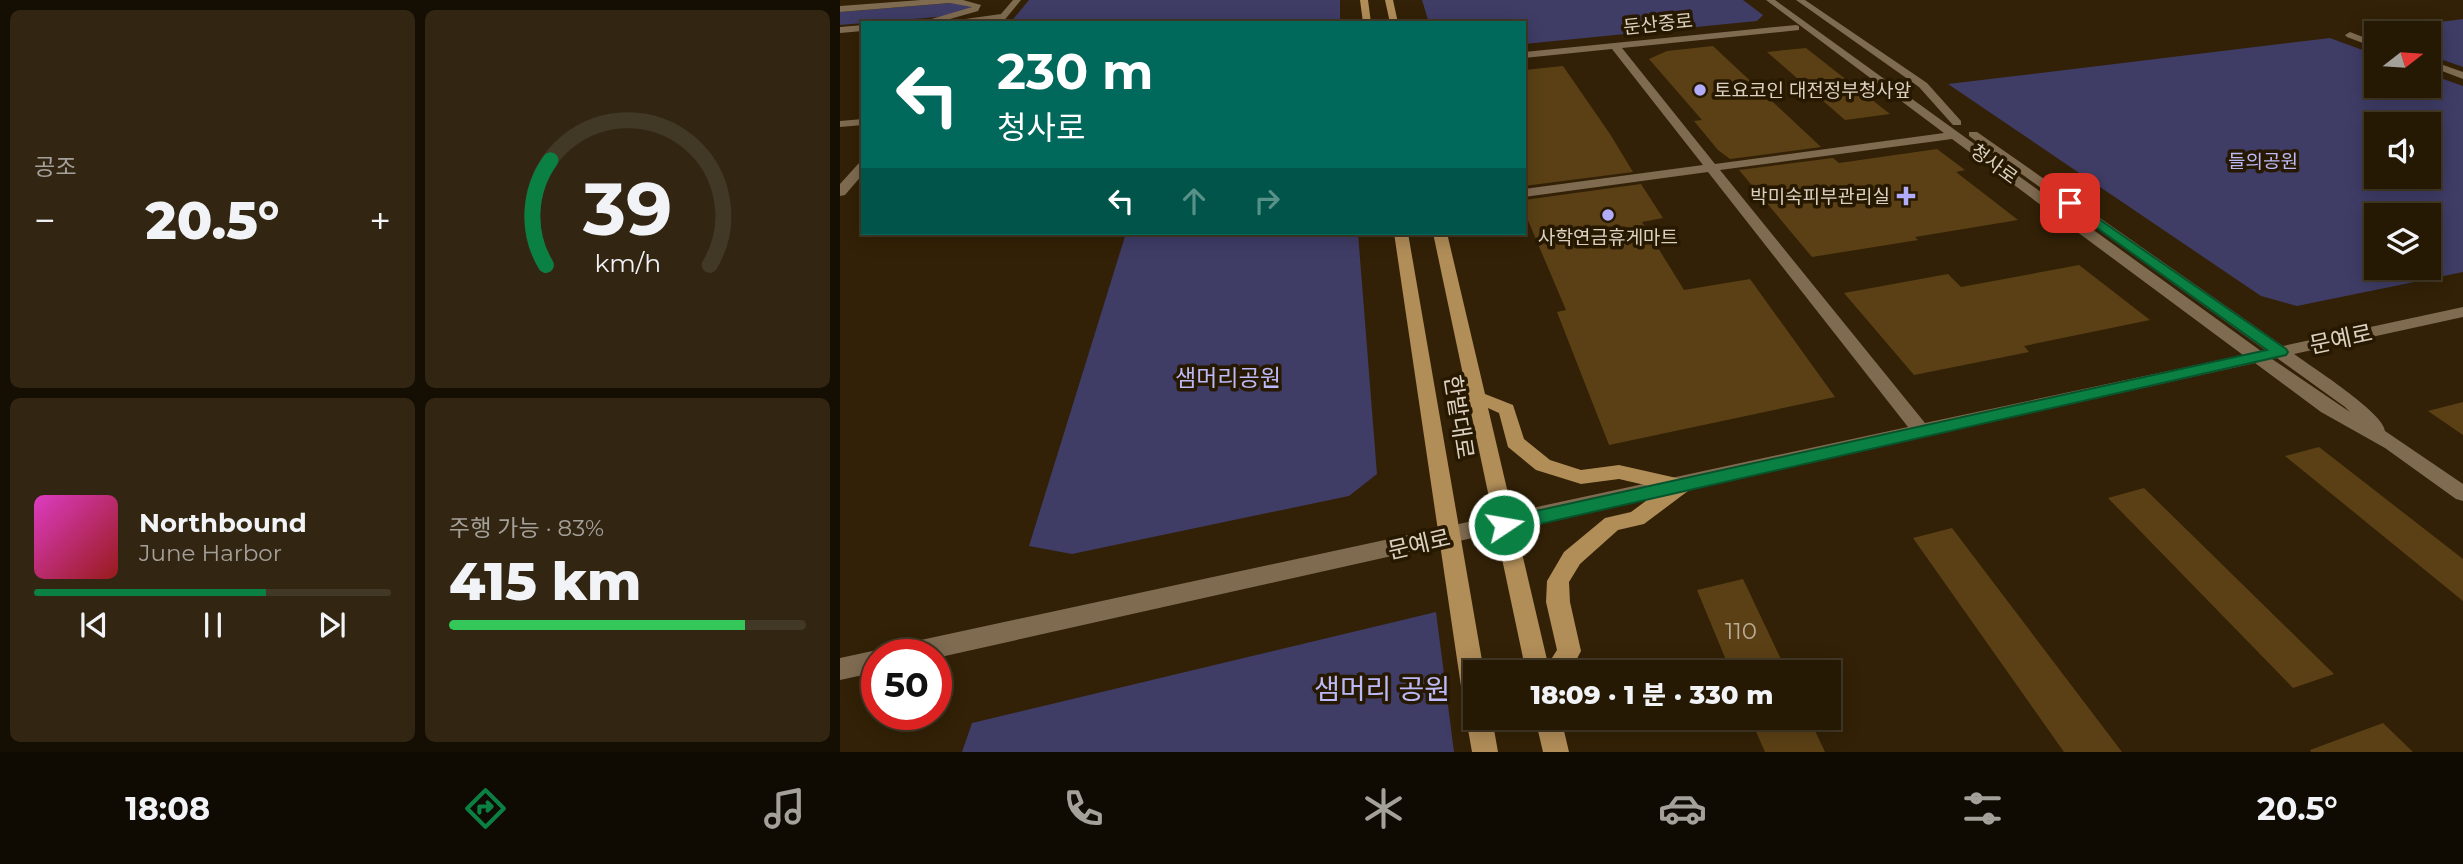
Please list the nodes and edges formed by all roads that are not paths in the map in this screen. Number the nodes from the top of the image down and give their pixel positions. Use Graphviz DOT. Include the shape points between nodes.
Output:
graph roads {
  1 [pos="951,0"];
  2 [pos="1004,0"];
  3 [pos="1017,0"];
  4 [pos="1363,0"];
  5 [pos="1389,0"];
  6 [pos="1759,0"];
  7 [pos="1770,0"];
  8 [pos="1784,0"];
  9 [pos="1800,0"];
  10 [pos="840,9"];
  11 [pos="985,20"];
  12 [pos="1000,20"];
  13 [pos="933,21"];
  14 [pos="964,21"];
  15 [pos="1367,21"];
  16 [pos="1394,21"];
  17 [pos="861,28"];
  18 [pos="1796,28"];
  19 [pos="840,30"];
  20 [pos="2350,35"];
  21 [pos="2364,40"];
  22 [pos="1615,46"];
  23 [pos="1526,55"];
  24 [pos="2441,68"];
  25 [pos="2463,76"];
  26 [pos="861,122"];
  27 [pos="840,124"];
  28 [pos="1940,125"];
  29 [pos="1955,129"];
  30 [pos="1712,167"];
  31 [pos="861,168"];
  32 [pos="840,192"];
  33 [pos="1526,193"];
  34 [pos="1401,235"];
  35 [pos="1440,235"];
  36 [pos="2463,312"];
  37 [pos="2280,352"];
  38 [pos="2258,357"];
  39 [pos="1476,397"];
  40 [pos="1922,432"];
  41 [pos="2392,443"];
  42 [pos="1681,485"];
  43 [pos="2463,494"];
  44 [pos="1504,525"];
  45 [pos="1450,537"];
  46 [pos="952,644"];
  47 [pos="1470,660"];
  48 [pos="1535,660"];
  49 [pos="1564,660"];
  50 [pos="861,664"];
  51 [pos="840,669"];
  52 [pos="1481,730"];
  53 [pos="1551,730"];
  54 [pos="1485,752"];
  55 [pos="1556,752"];
  1 -- 10 [label="street"];
  1 -- 13 [label="street" via="977,5 963,15"];
  2 -- 11 [label="street"];
  3 -- 12 [label="street"];
  4 -- 15 [label="main road"];
  5 -- 16 [label="main road"];
  6 -- 18 [label="street"];
  7 -- 28 [label="street, 청사로"];
  8 -- 29 [label="street, 청사로"];
  9 -- 29 [label="street" via="1923,85"];
  11 -- 12 [label="street"];
  11 -- 14 [label="street"];
  17 -- 19 [label="street"];
  18 -- 22 [label="street, 둔산중로"];
  18 -- 28 [label="street" via="1882,92"];
  20 -- 21 [label="street"];
  22 -- 23 [label="street, 둔산중로"];
  22 -- 30 [label="street"];
  24 -- 25 [label="street"];
  26 -- 27 [label="street"];
  28 -- 29 [label="street, 청사로"];
  29 -- 30 [label="street"];
  29 -- 37 [label="street, 청사로"];
  29 -- 38 [label="street, 청사로"];
  30 -- 33 [label="street"];
  30 -- 40 [label="street"];
  31 -- 32 [label="street"];
  34 -- 45 [label="main road, 한밭대로"];
  35 -- 39 [label="main road, 한밭대로"];
  36 -- 37 [label="street, 문예로"];
  37 -- 38 [label="street, 문예로"];
  37 -- 41 [label="street, 청사로" via="2351,403"];
  38 -- 40 [label="street, 문예로"];
  38 -- 41 [label="street, 청사로" via="2327,408"];
  39 -- 42 [label="main road" via="1507,409 1515,442 1543,465 1581,477 1619,472"];
  39 -- 44 [label="main road, 한밭대로"];
  40 -- 42 [label="street, 문예로"];
  41 -- 43 [label="street, 청사로"];
  42 -- 44 [label="street, 문예로"];
  42 -- 49 [label="main road" via="1637,519 1603,530 1572,558 1558,581 1569,651"];
  44 -- 45 [label="street, 문예로"];
  44 -- 48 [label="main road, 한밭대로"];
  45 -- 46 [label="street, 문예로"];
  45 -- 47 [label="main road, 한밭대로"];
  50 -- 51 [label="street"];
  52 -- 54 [label="main road"];
  53 -- 55 [label="main road"];
}
